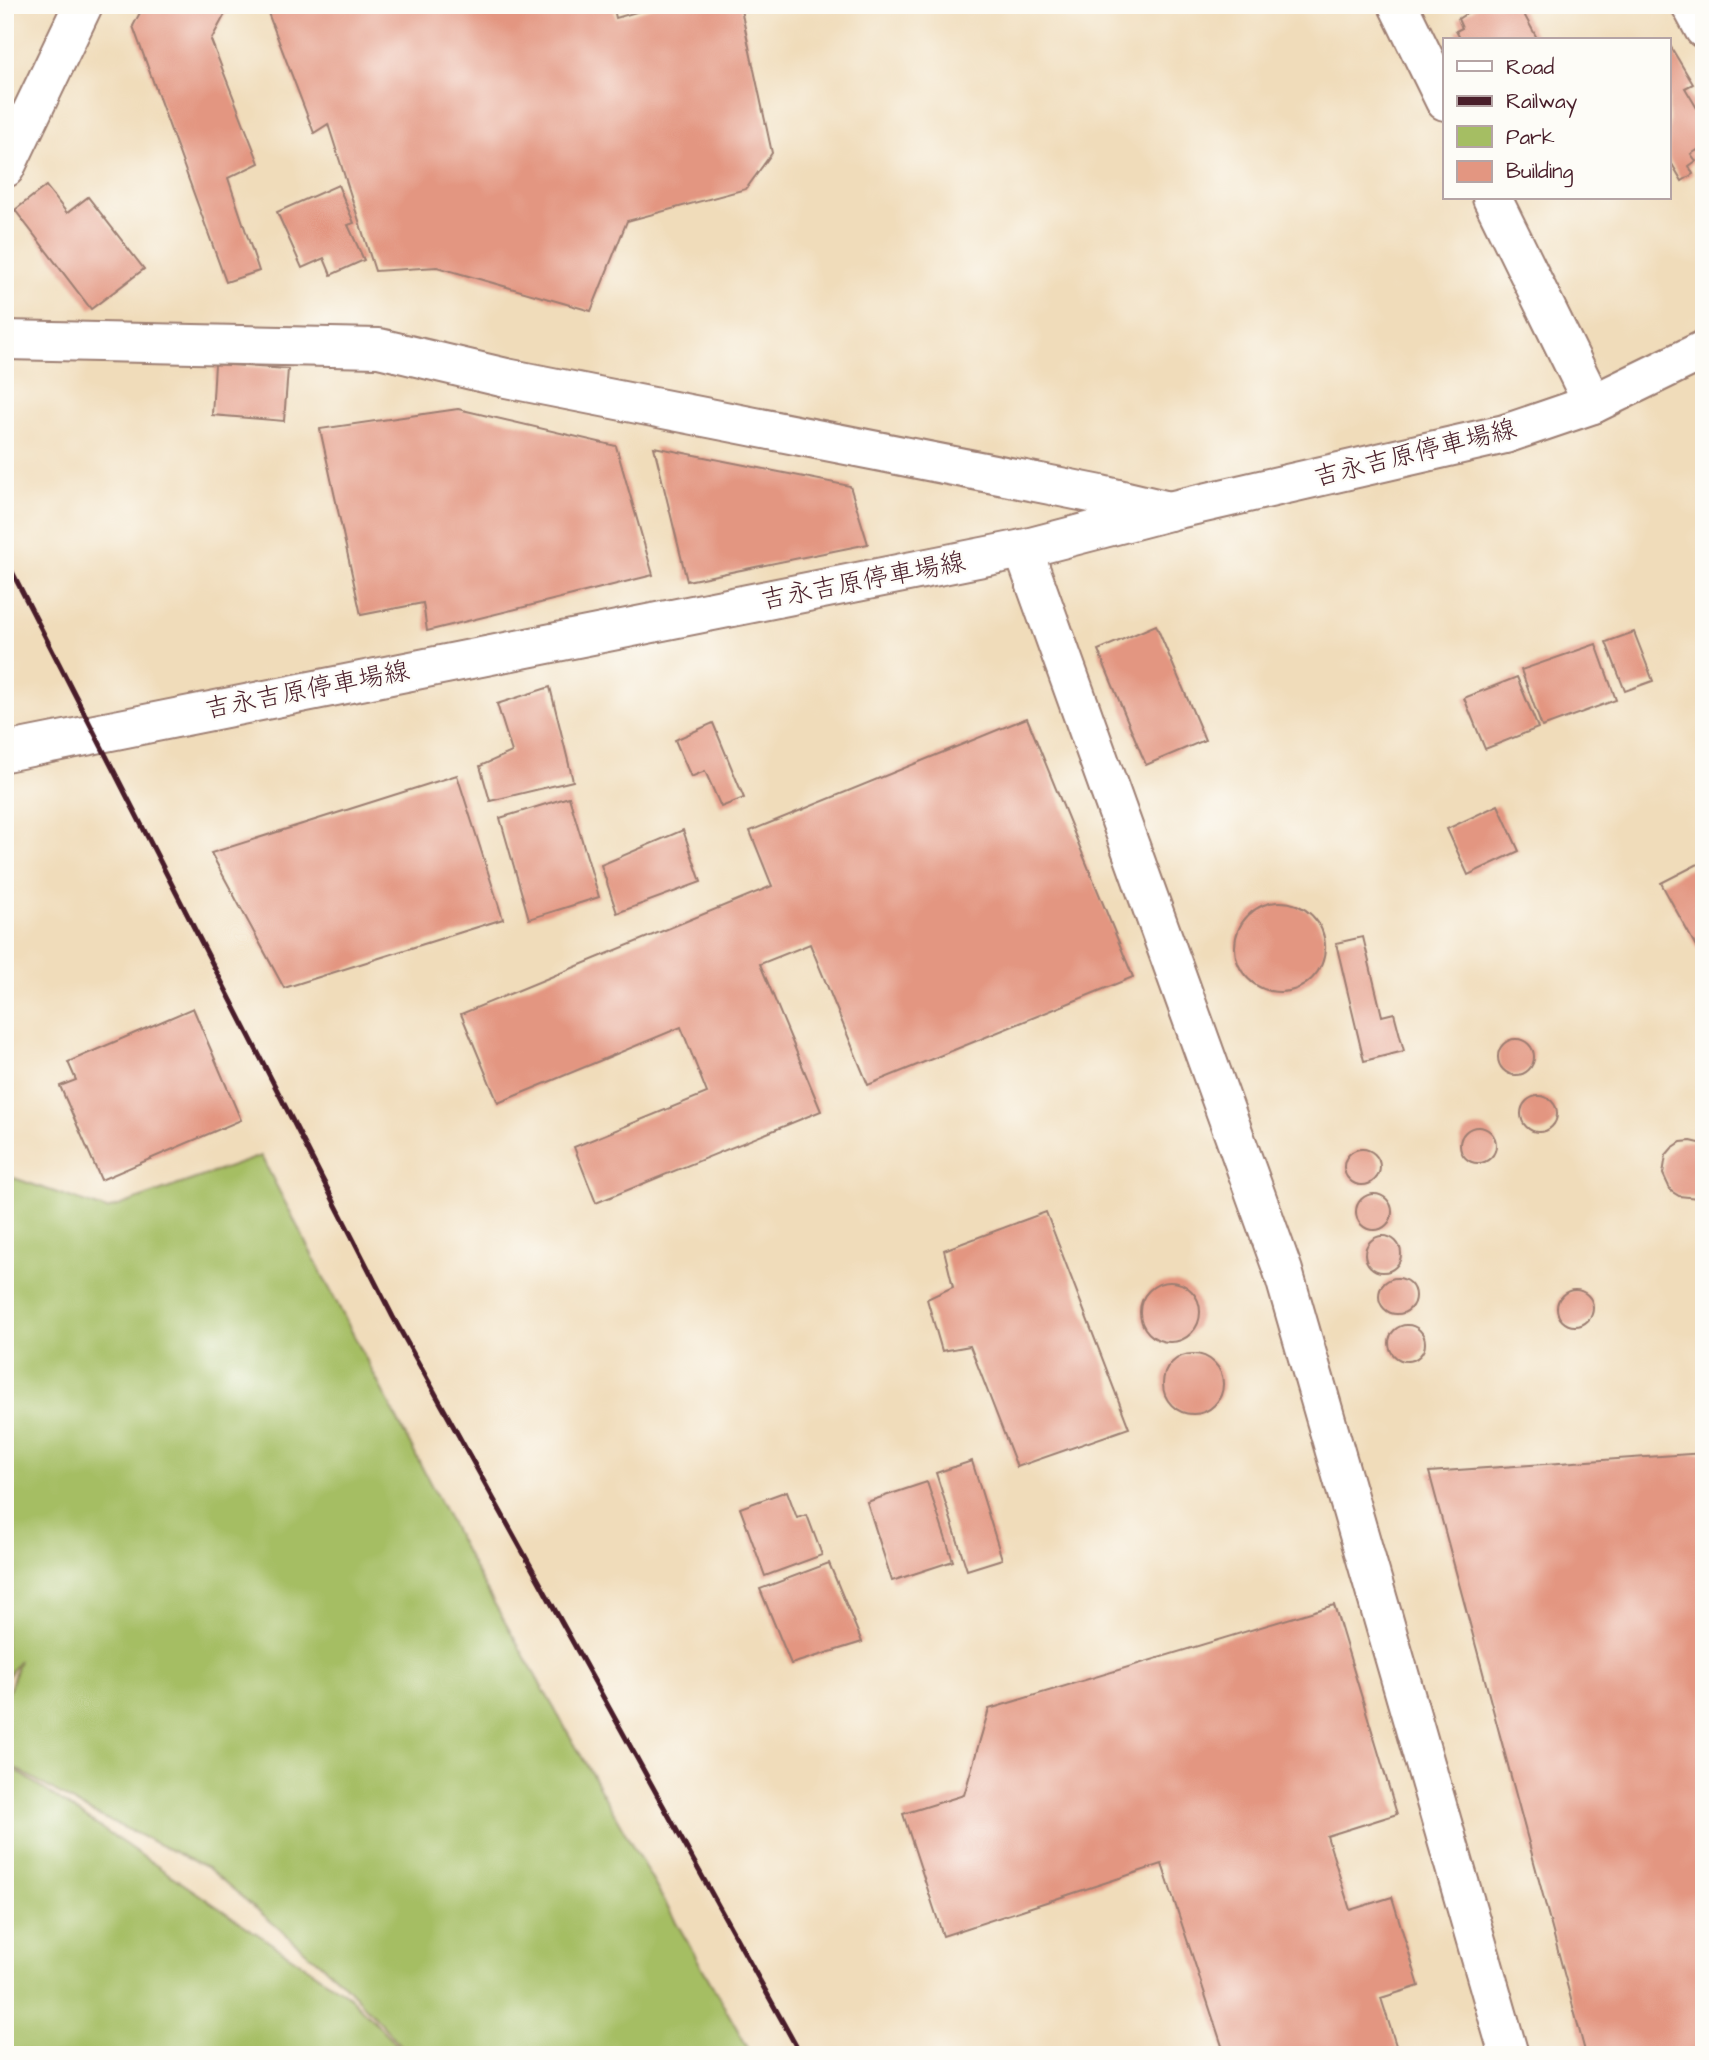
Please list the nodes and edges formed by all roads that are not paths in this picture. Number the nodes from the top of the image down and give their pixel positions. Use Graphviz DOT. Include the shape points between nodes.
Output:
graph roads {
  1 [pos="83,5"];
  2 [pos="1398,5"];
  3 [pos="1691,5"];
  4 [pos="1704,29"];
  5 [pos="1443,97"];
  6 [pos="5,168"];
  7 [pos="1493,200"];
  8 [pos="5,340"];
  9 [pos="1704,350"];
  10 [pos="1593,404"];
  11 [pos="1168,511"];
  12 [pos="1023,550"];
  13 [pos="5,752"];
  14 [pos="1509,2055"];
  1 -- 6 [label="street"];
  2 -- 5 [label="street"];
  3 -- 4 [label="street"];
  7 -- 10 [label="street"];
  8 -- 11 [label="street" via="379,348"];
  9 -- 10 [label="street, 吉永吉原停車場線"];
  10 -- 11 [label="street, 吉永吉原停車場線" via="1505,434"];
  11 -- 12 [label="street, 吉永吉原停車場線"];
  12 -- 13 [label="street, 吉永吉原停車場線"];
  12 -- 14 [label="street" via="1283,1271"];
}
